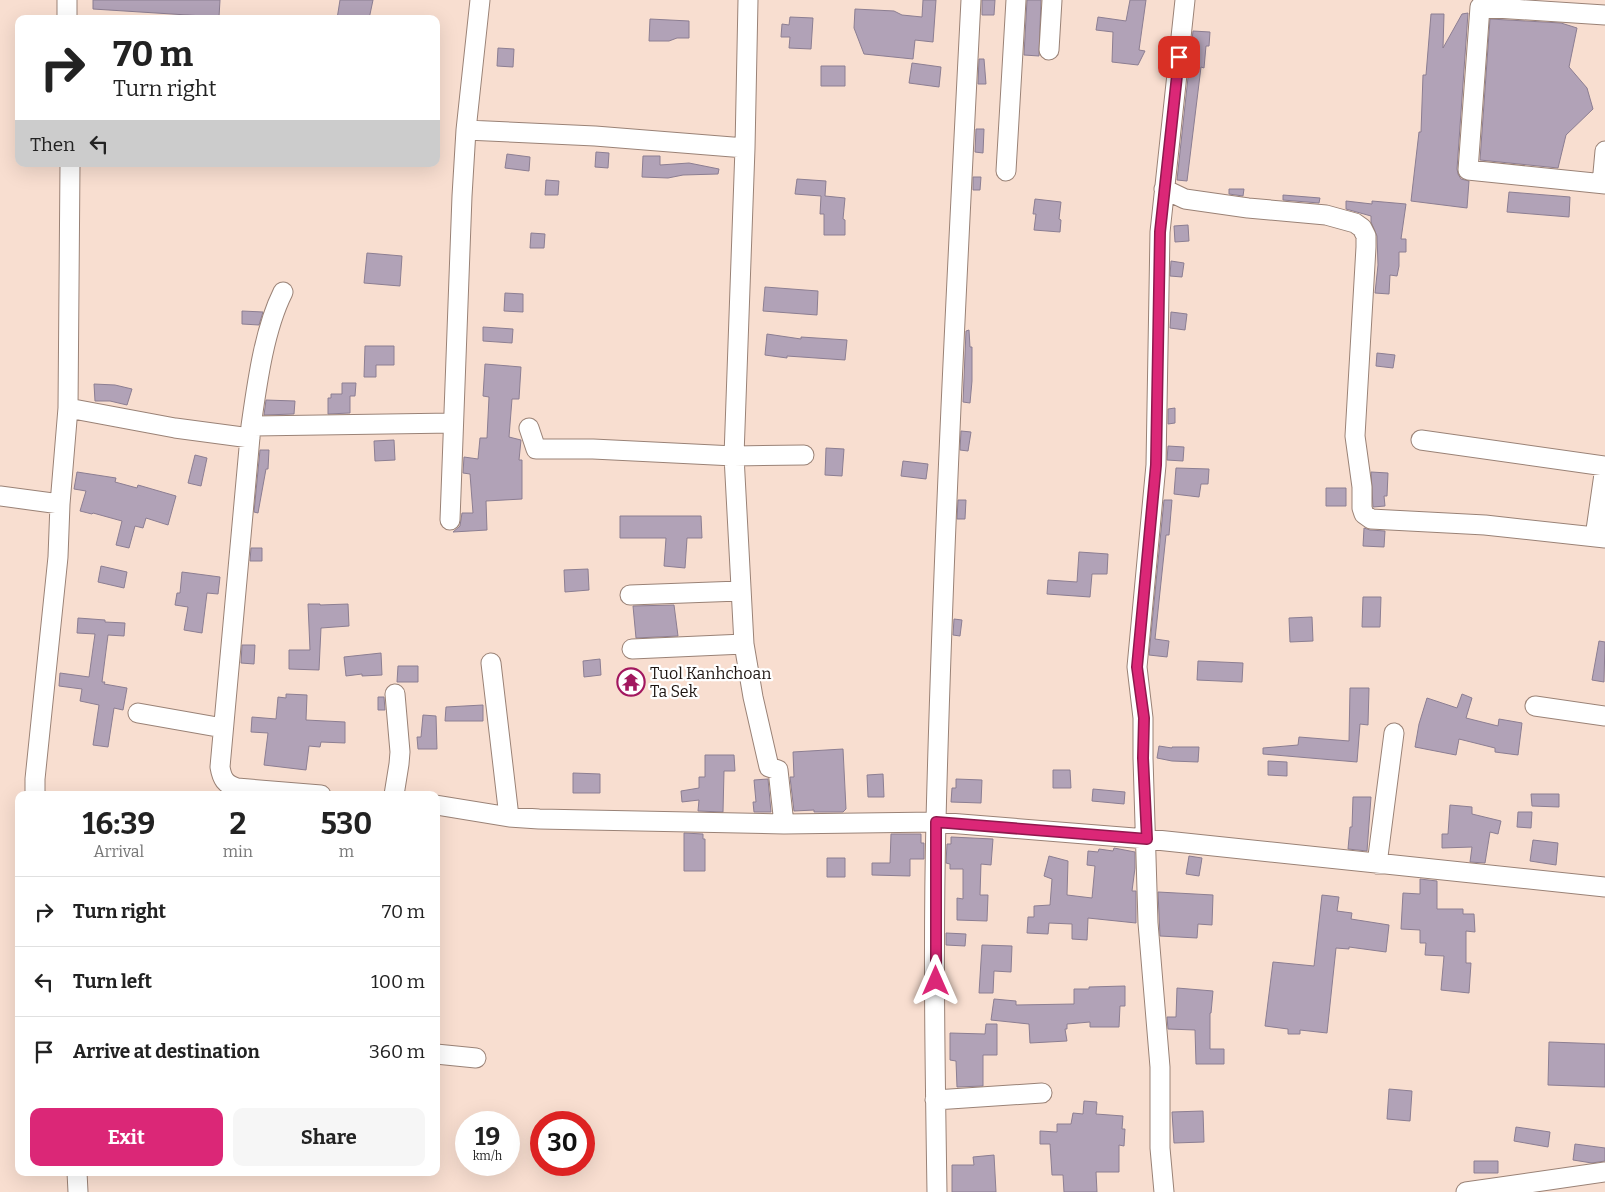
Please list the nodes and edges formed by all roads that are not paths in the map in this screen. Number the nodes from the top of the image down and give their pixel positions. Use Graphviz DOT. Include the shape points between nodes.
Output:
graph roads {
  1 [pos="66,0"];
  2 [pos="480,0"];
  3 [pos="748,0"];
  4 [pos="971,0"];
  5 [pos="1016,0"];
  6 [pos="1052,0"];
  7 [pos="1185,0"];
  8 [pos="67,15"];
  9 [pos="1605,15"];
  10 [pos="1049,50"];
  11 [pos="466,130"];
  12 [pos="745,148"];
  13 [pos="1605,151"];
  14 [pos="70,167"];
  15 [pos="1006,171"];
  16 [pos="1605,184"];
  17 [pos="1164,189"];
  18 [pos="283,292"];
  19 [pos="68,408"];
  20 [pos="453,423"];
  21 [pos="529,428"];
  22 [pos="250,432"];
  23 [pos="1421,440"];
  24 [pos="804,455"];
  25 [pos="734,456"];
  26 [pos="1605,467"];
  27 [pos="0,496"];
  28 [pos="60,504"];
  29 [pos="450,520"];
  30 [pos="1600,538"];
  31 [pos="740,591"];
  32 [pos="630,595"];
  33 [pos="744,644"];
  34 [pos="632,649"];
  35 [pos="491,663"];
  36 [pos="394,694"];
  37 [pos="1535,706"];
  38 [pos="138,712"];
  39 [pos="1605,716"];
  40 [pos="223,728"];
  41 [pos="1394,733"];
  42 [pos="35,791"];
  43 [pos="273,791"];
  44 [pos="395,791"];
  45 [pos="440,806"];
  46 [pos="509,816"];
  47 [pos="936,822"];
  48 [pos="784,824"];
  49 [pos="1147,839"];
  50 [pos="1377,864"];
  51 [pos="1605,887"];
  52 [pos="440,1054"];
  53 [pos="476,1058"];
  54 [pos="1042,1093"];
  55 [pos="935,1100"];
  56 [pos="1605,1172"];
  57 [pos="77,1176"];
  58 [pos="78,1192"];
  59 [pos="937,1192"];
  60 [pos="1164,1192"];
  61 [pos="1466,1192"];
  1 -- 8 [label="street"];
  2 -- 11 [label="street"];
  3 -- 12 [label="street"];
  4 -- 47 [label="street" via="952,374"];
  5 -- 15 [label="street"];
  6 -- 10 [label="street"];
  7 -- 17 [label="street"];
  9 -- 16 [label="street" via="1480,6 1468,170"];
  11 -- 12 [label="street"];
  11 -- 20 [label="street"];
  12 -- 25 [label="street"];
  13 -- 16 [label="street"];
  14 -- 19 [label="street"];
  17 -- 30 [label="street" via="1185,199 1326,215 1362,228 1366,247 1355,436 1364,514 1371,519 1485,525"];
  17 -- 49 [label="street" via="1160,232 1156,465 1137,667 1144,718"];
  18 -- 22 [label="street" via="258,377"];
  19 -- 22 [label="street" via="175,428"];
  19 -- 28 [label="street"];
  20 -- 22 [label="street"];
  20 -- 29 [label="street"];
  21 -- 25 [label="street" via="536,449"];
  22 -- 40 [label="street"];
  23 -- 26 [label="street"];
  24 -- 25 [label="street"];
  25 -- 31 [label="street"];
  26 -- 30 [label="street"];
  27 -- 28 [label="street"];
  28 -- 42 [label="street" via="58,557"];
  31 -- 32 [label="street"];
  31 -- 33 [label="street"];
  33 -- 34 [label="street"];
  33 -- 48 [label="street" via="769,767 778,770"];
  35 -- 46 [label="street"];
  36 -- 44 [label="street" via="400,758"];
  37 -- 39 [label="street"];
  38 -- 40 [label="street"];
  40 -- 43 [label="street" via="222,779 237,788"];
  41 -- 50 [label="street"];
  45 -- 46 [label="street"];
  46 -- 48 [label="street"];
  47 -- 48 [label="street"];
  47 -- 49 [label="street"];
  47 -- 55 [label="street"];
  49 -- 50 [label="street"];
  49 -- 60 [label="street" via="1148,923 1160,1067 1160,1148"];
  50 -- 51 [label="street"];
  52 -- 53 [label="street"];
  54 -- 55 [label="street"];
  55 -- 59 [label="street"];
  56 -- 61 [label="street"];
  57 -- 58 [label="street"];
}
